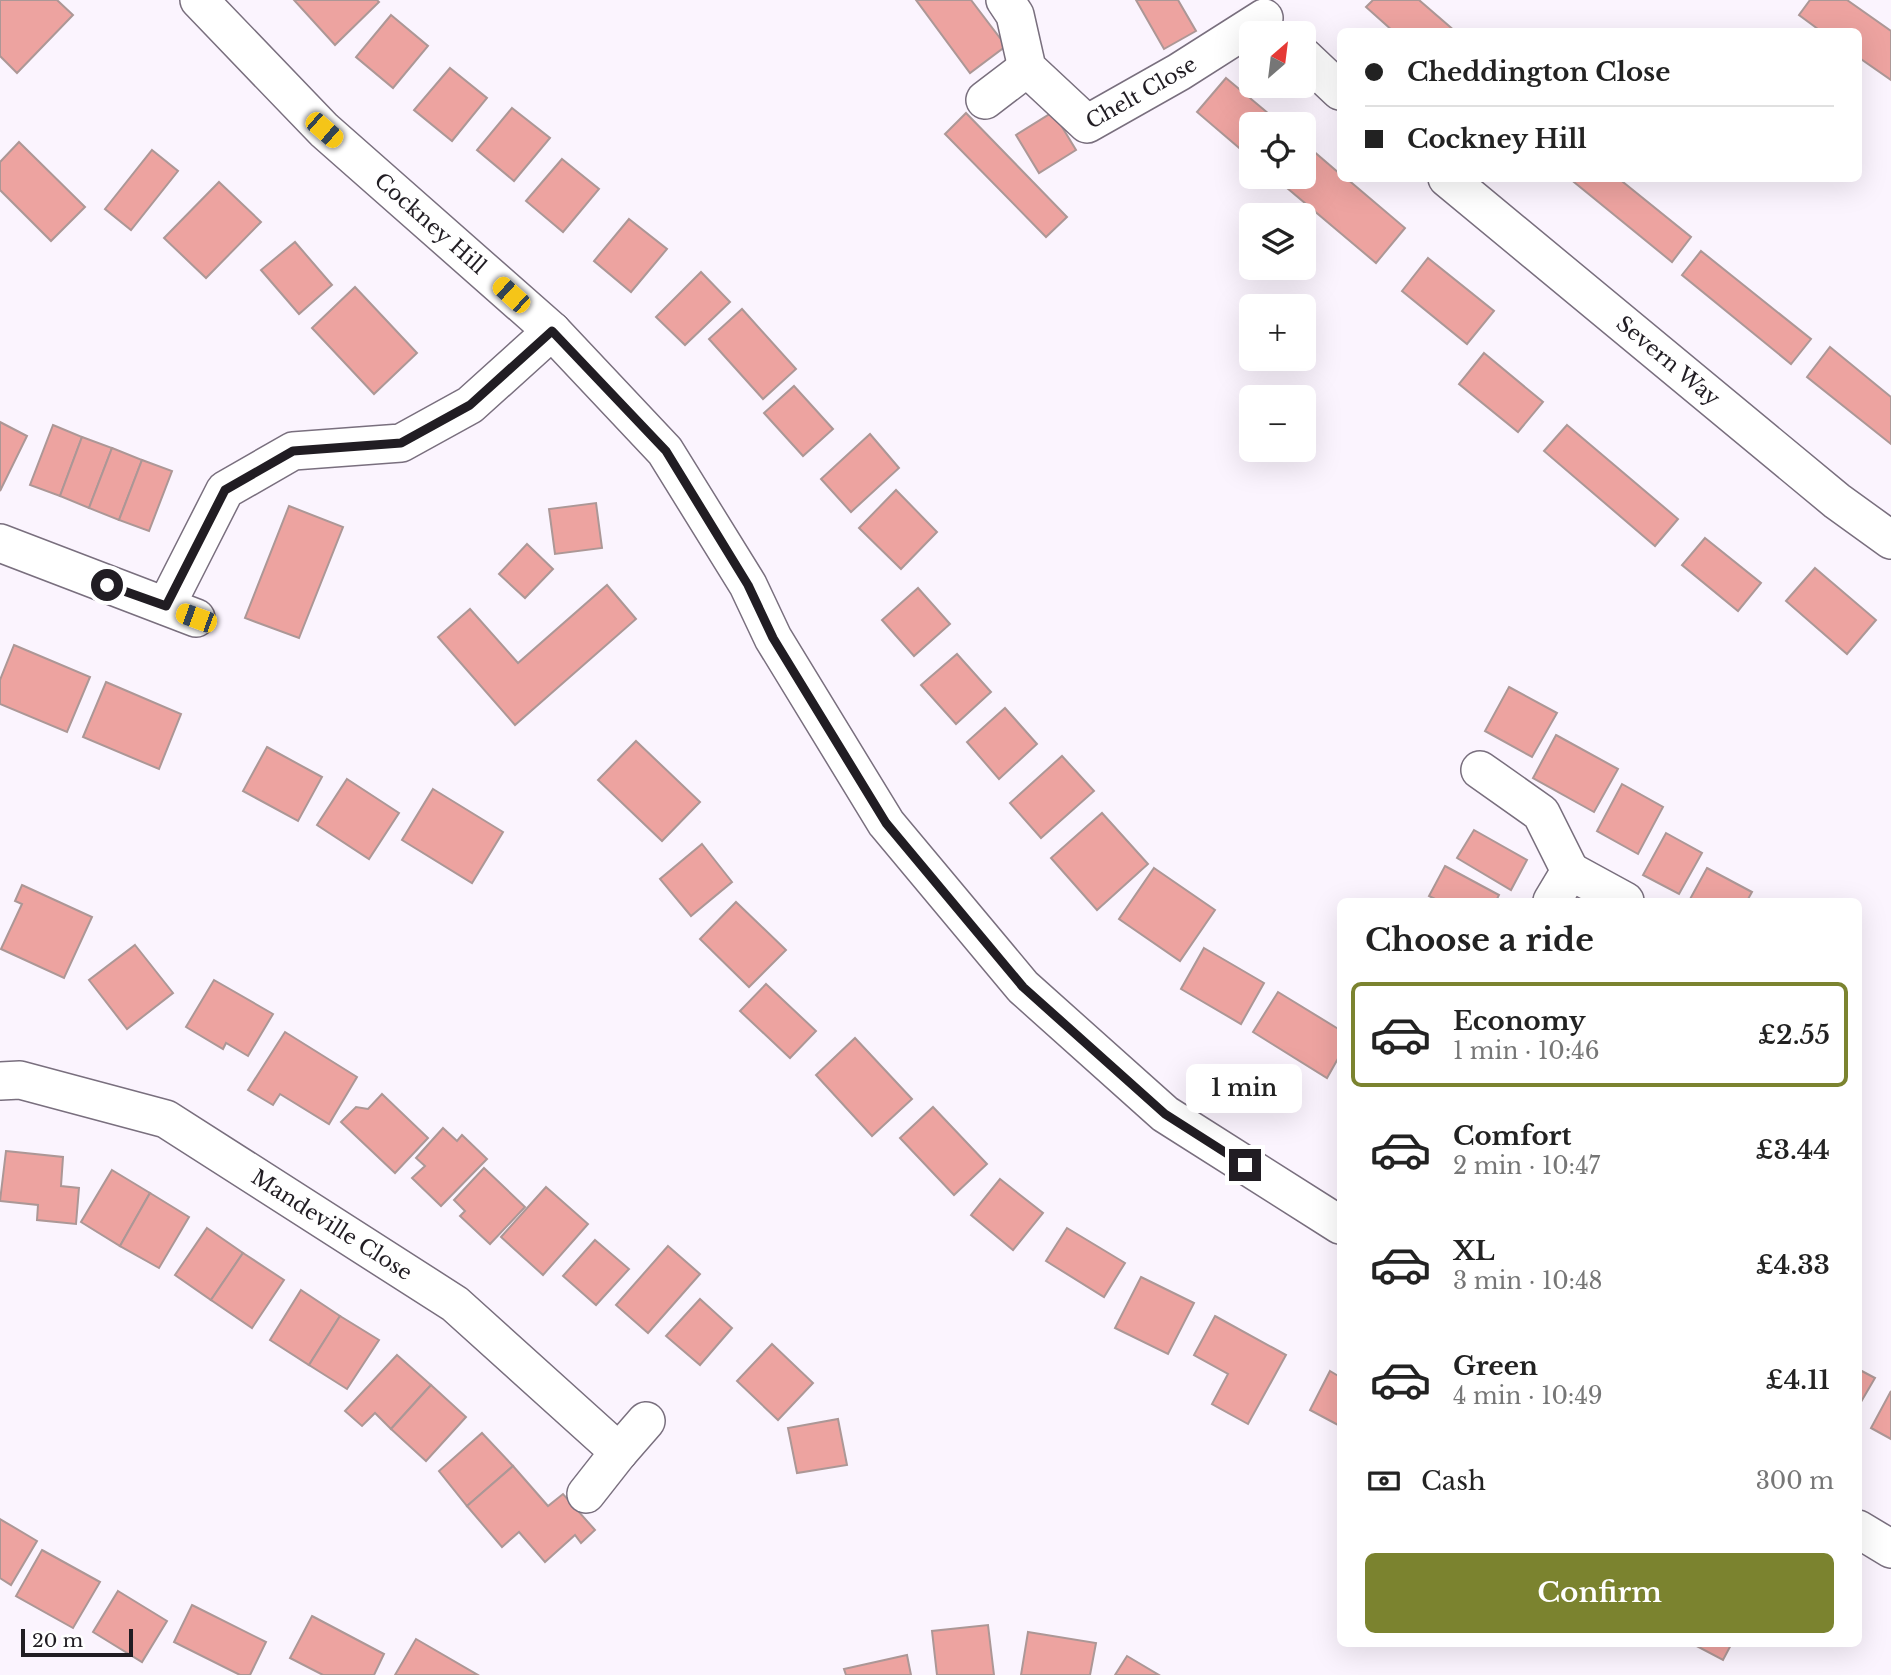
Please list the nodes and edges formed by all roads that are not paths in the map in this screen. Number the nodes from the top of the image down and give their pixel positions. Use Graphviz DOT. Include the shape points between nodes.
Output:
graph roads {
  1 [pos="199,0"];
  2 [pos="1005,0"];
  3 [pos="1266,17"];
  4 [pos="1027,68"];
  5 [pos="1316,68"];
  6 [pos="1337,87"];
  7 [pos="985,100"];
  8 [pos="1452,182"];
  9 [pos="552,331"];
  10 [pos="1891,540"];
  11 [pos="0,543"];
  12 [pos="1480,770"];
  13 [pos="1561,886"];
  14 [pos="1612,898"];
  15 [pos="0,1081"];
  16 [pos="1337,1223"];
  17 [pos="646,1421"];
  18 [pos="619,1452"];
  19 [pos="586,1494"];
  20 [pos="1862,1531"];
  21 [pos="1891,1549"];
  1 -- 9 [label="street, Cockney Hill" via="324,130"];
  2 -- 4 [label="street" via="1015,15"];
  3 -- 4 [label="street, Chelt Close" via="1087,124"];
  4 -- 7 [label="street"];
  5 -- 6 [label="street"];
  8 -- 10 [label="street, Severn Way" via="1837,501"];
  9 -- 11 [label="street" via="470,405 401,443 293,451 225,490 181,612"];
  9 -- 16 [label="street, Cockney Hill" via="666,451 886,823 1023,987 1165,1114"];
  12 -- 13 [label="street" via="1541,813"];
  13 -- 14 [label="street"];
  15 -- 18 [label="street, Mandeville Close" via="20,1080 166,1119 455,1304"];
  17 -- 18 [label="street"];
  18 -- 19 [label="street"];
  20 -- 21 [label="street"];
}
